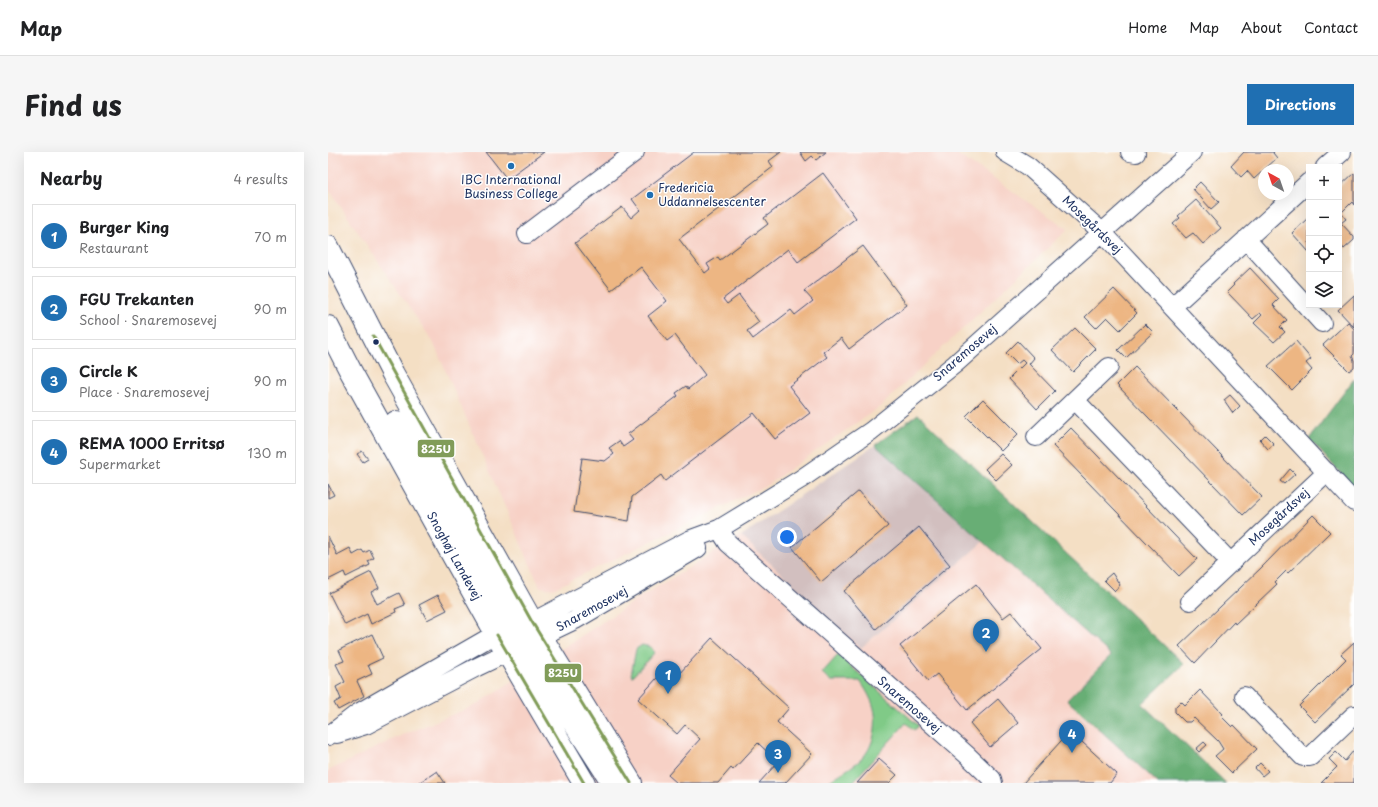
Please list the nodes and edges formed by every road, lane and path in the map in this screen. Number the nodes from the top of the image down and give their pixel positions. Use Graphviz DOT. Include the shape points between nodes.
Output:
graph roads {
  1 [pos="635,152"];
  2 [pos="1005,152"];
  3 [pos="1192,152"];
  4 [pos="1342,152"];
  5 [pos="1328,164"];
  6 [pos="1306,185"];
  7 [pos="1103,233"];
  8 [pos="526,234"];
  9 [pos="1246,239"];
  10 [pos="328,247"];
  11 [pos="1172,307"];
  12 [pos="1322,323"];
  13 [pos="328,327"];
  14 [pos="1109,367"];
  15 [pos="1075,400"];
  16 [pos="1036,437"];
  17 [pos="1327,472"];
  18 [pos="1354,502"];
  19 [pos="719,529"];
  20 [pos="1231,563"];
  21 [pos="1190,601"];
  22 [pos="520,636"];
  23 [pos="1244,696"];
  24 [pos="1354,715"];
  25 [pos="328,737"];
  26 [pos="584,783"];
  27 [pos="613,783"];
  28 [pos="631,783"];
  29 [pos="993,783"];
  1 -- 8 [label="street"];
  2 -- 7 [label="street, Mosegårdsvej" via="1028,166"];
  3 -- 7 [label="street, Snaremosevej"];
  4 -- 5 [label="street"];
  6 -- 9 [label="street"];
  7 -- 11 [label="street, Mosegårdsvej"];
  7 -- 19 [label="street, Snaremosevej" via="955,364 871,431 801,479"];
  9 -- 11 [label="street"];
  9 -- 12 [label="street"];
  10 -- 22 [label="main road, Snoghøj Landevej" via="393,374"];
  11 -- 17 [label="street, Mosegårdsvej"];
  13 -- 22 [label="main road, Snoghøj Landevej" via="350,370"];
  14 -- 15 [label="street"];
  15 -- 16 [label="street"];
  15 -- 20 [label="street"];
  17 -- 18 [label="street, Mosegårdsvej"];
  17 -- 20 [label="street, Mosegårdsvej"];
  19 -- 22 [label="street, Snaremosevej" via="704,545 575,620"];
  19 -- 29 [label="street, Snaremosevej" via="728,543 967,755"];
  20 -- 21 [label="street, Mosegårdsvej"];
  22 -- 25 [label="street, Snaremosevej" via="358,713"];
  22 -- 26 [label="main road, Snoghøj Landevej"];
  22 -- 27 [label="main road"];
  22 -- 28 [label="main road, Snoghøj Landevej"];
  23 -- 24 [label="street" via="1304,757 1310,757"];
}
